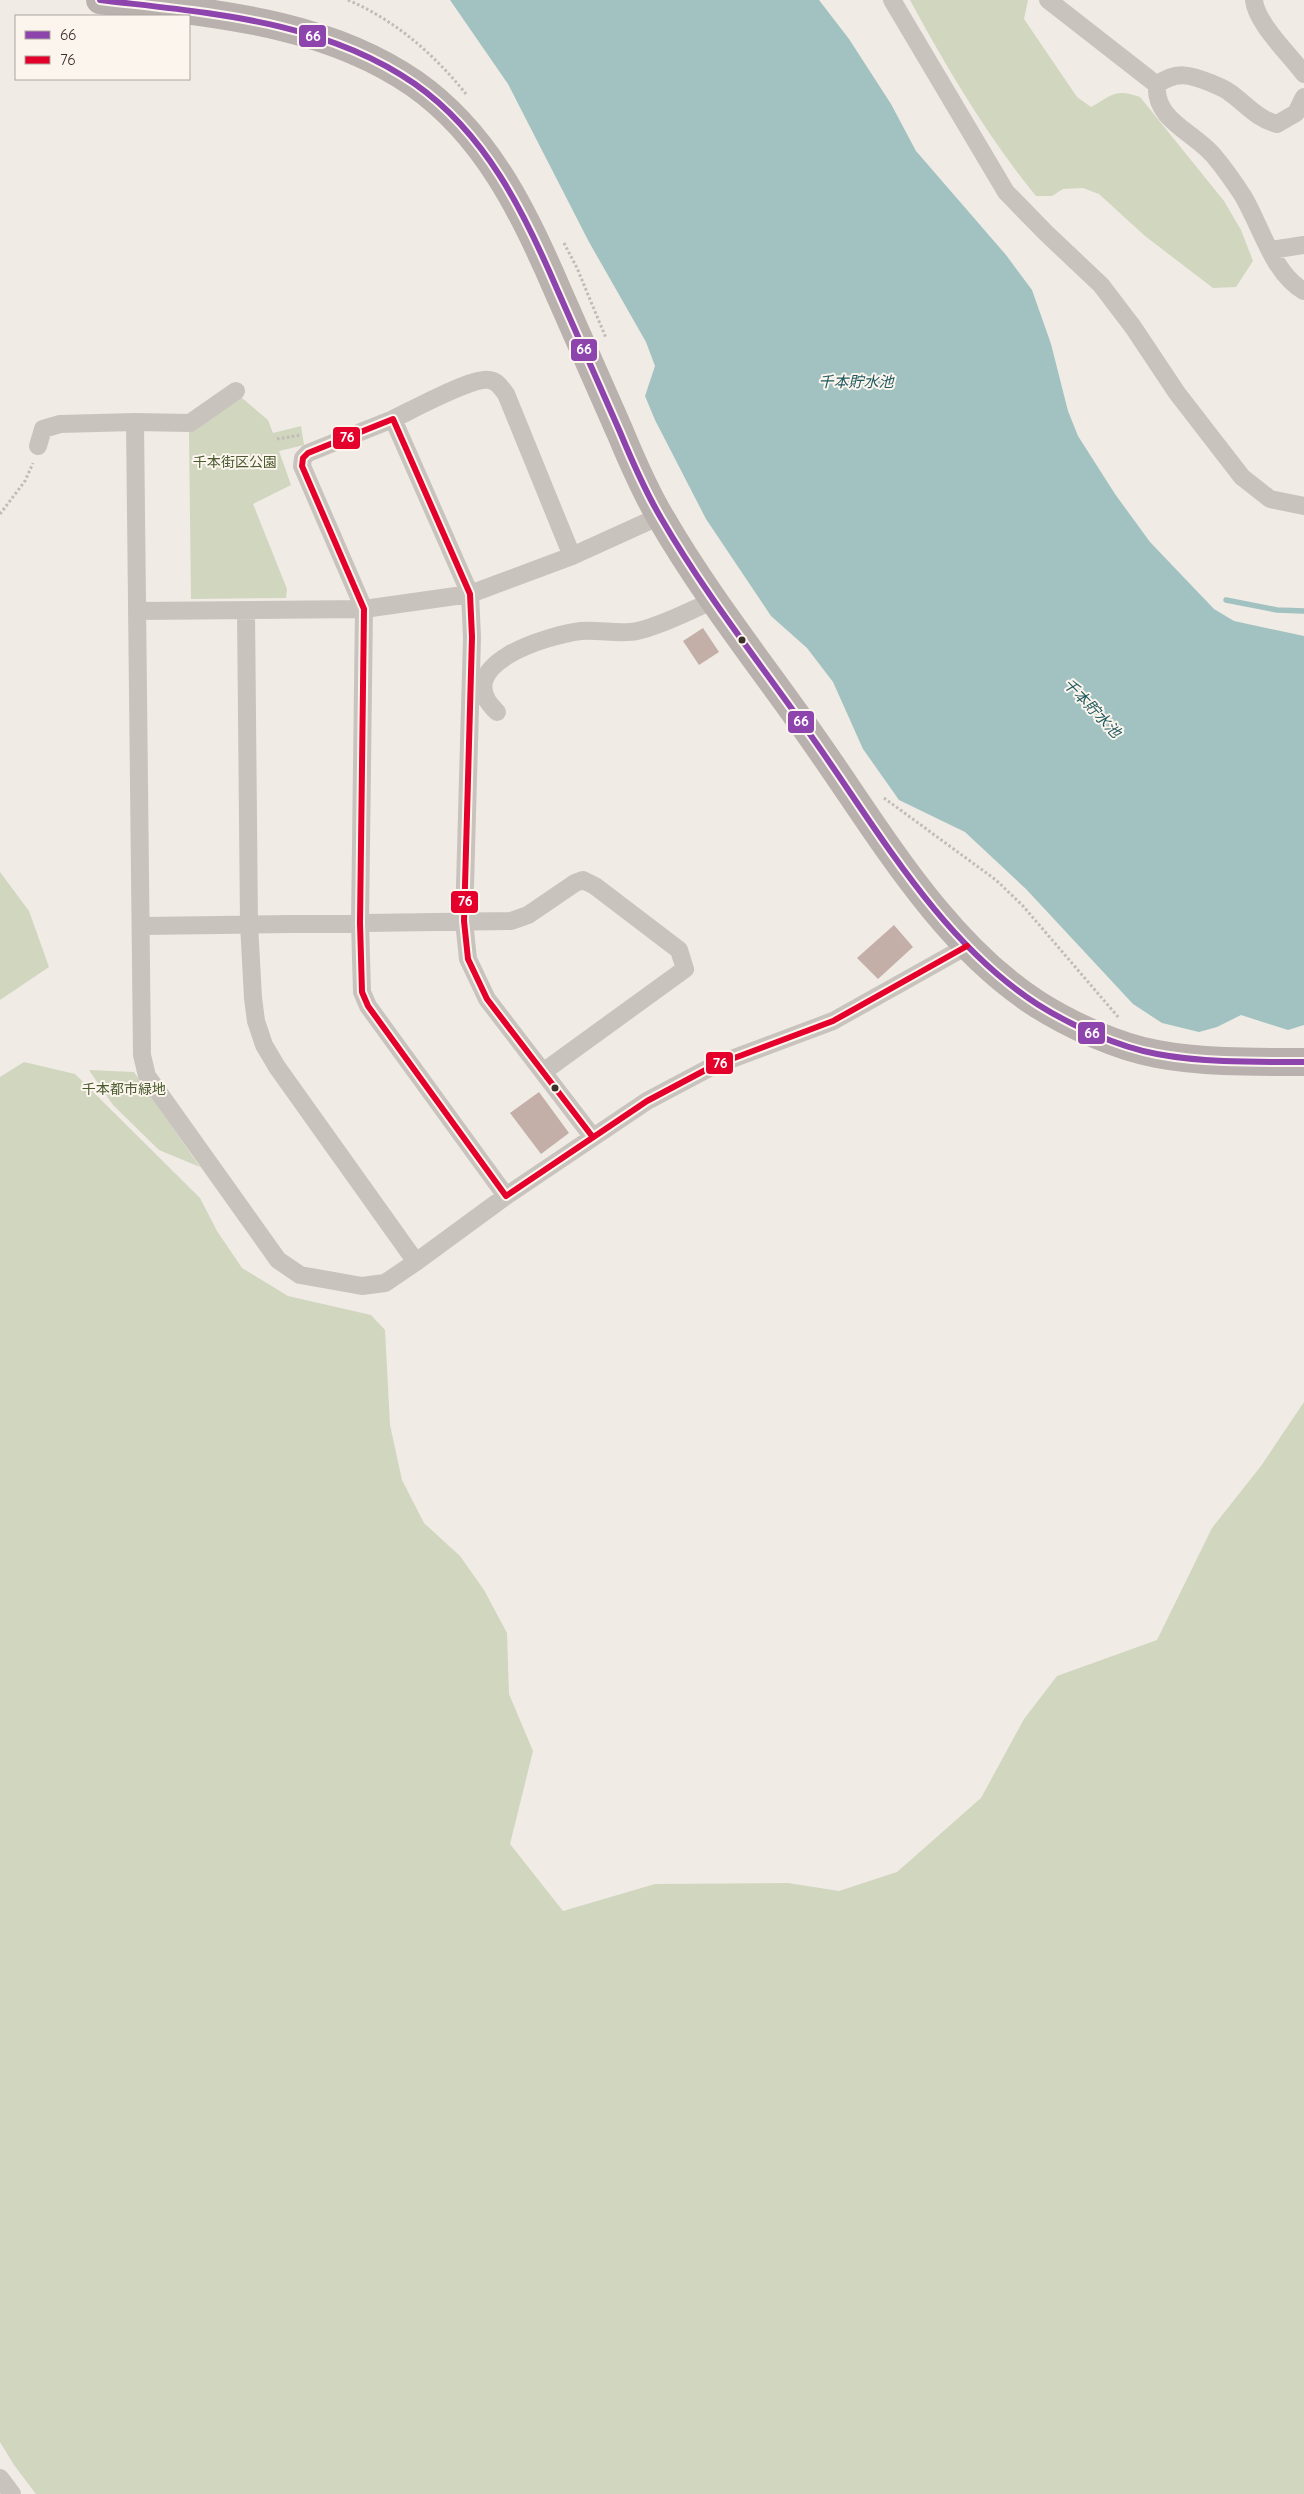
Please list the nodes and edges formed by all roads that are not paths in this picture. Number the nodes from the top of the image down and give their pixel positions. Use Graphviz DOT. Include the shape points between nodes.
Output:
graph roads {
  1 [pos="100,0"];
  2 [pos="892,0"];
  3 [pos="1048,0"];
  4 [pos="1254,0"];
  5 [pos="1304,74"];
  6 [pos="1157,85"];
  7 [pos="1304,97"];
  8 [pos="1304,245"];
  9 [pos="1271,250"];
  10 [pos="1304,291"];
  11 [pos="236,391"];
  12 [pos="393,419"];
  13 [pos="135,422"];
  14 [pos="38,446"];
  15 [pos="1304,506"];
  16 [pos="660,516"];
  17 [pos="572,556"];
  18 [pos="470,594"];
  19 [pos="715,600"];
  20 [pos="364,609"];
  21 [pos="137,611"];
  22 [pos="246,611"];
  23 [pos="497,712"];
  24 [pos="464,921"];
  25 [pos="360,923"];
  26 [pos="249,924"];
  27 [pos="142,926"];
  28 [pos="967,946"];
  29 [pos="1304,1062"];
  30 [pos="543,1072"];
  31 [pos="592,1136"];
  32 [pos="506,1196"];
  33 [pos="416,1262"];
  34 [pos="0,2478"];
  35 [pos="12,2494"];
  1 -- 16 [label="main road" via="242,19 290,28 336,43 373,59 418,86 459,122 487,156 524,215"];
  2 -- 15 [label="street" via="1006,192 1101,285 1177,393 1242,477 1270,499"];
  3 -- 6 [label="street"];
  4 -- 5 [label="street" via="1254,6 1268,28"];
  6 -- 7 [label="street" via="1172,75 1190,75 1227,90 1265,121 1277,124 1296,113"];
  6 -- 9 [label="street" via="1156,98 1164,112 1213,155 1242,196"];
  8 -- 9 [label="street"];
  9 -- 10 [label="street" via="1282,273"];
  11 -- 13 [label="street" via="190,423"];
  12 -- 17 [label="street" via="473,382 491,380 499,384 506,394"];
  12 -- 18 [label="street"];
  12 -- 20 [label="street" via="308,453 303,458 302,466"];
  13 -- 14 [label="street" via="60,424 43,429"];
  13 -- 21 [label="street"];
  16 -- 17 [label="street"];
  16 -- 19 [label="main road"];
  17 -- 18 [label="street"];
  18 -- 20 [label="street"];
  18 -- 24 [label="street" via="472,637"];
  19 -- 23 [label="street" via="636,631 578,632 523,647 488,670 484,678 485,694"];
  19 -- 28 [label="main road" via="921,892"];
  20 -- 22 [label="street"];
  20 -- 25 [label="street"];
  21 -- 22 [label="street"];
  21 -- 27 [label="street"];
  22 -- 26 [label="street"];
  24 -- 25 [label="street"];
  24 -- 30 [label="street" via="468,959 477,980 487,999"];
  24 -- 30 [label="street" via="511,921 528,915 584,880 679,950 686,969"];
  25 -- 26 [label="street"];
  25 -- 32 [label="street" via="362,992 368,1006"];
  26 -- 27 [label="street"];
  26 -- 33 [label="street" via="253,998 264,1045"];
  27 -- 33 [label="street" via="142,1055 147,1076 278,1260 300,1275 362,1286 385,1283"];
  28 -- 29 [label="main road" via="994,972 1039,1006 1112,1041 1155,1054 1205,1060"];
  28 -- 31 [label="street" via="834,1021 714,1066 647,1101"];
  30 -- 31 [label="street"];
  31 -- 32 [label="street"];
  32 -- 33 [label="street"];
  34 -- 35 [label="street"];
}
